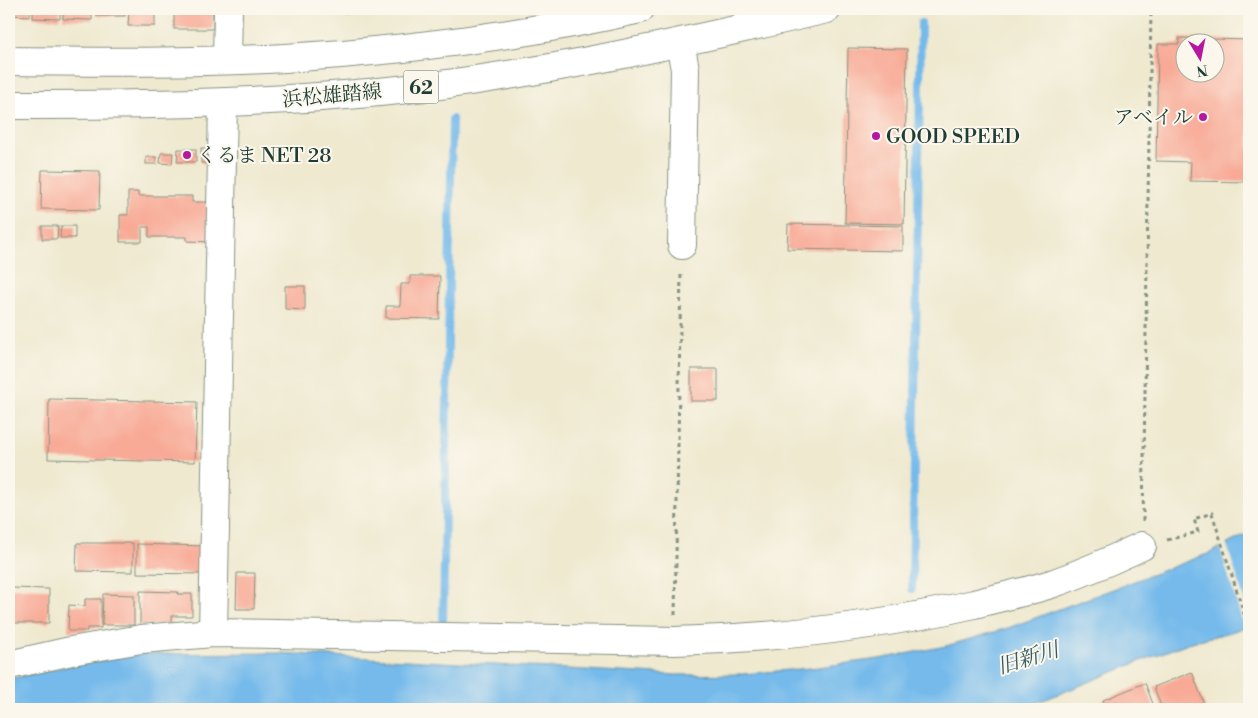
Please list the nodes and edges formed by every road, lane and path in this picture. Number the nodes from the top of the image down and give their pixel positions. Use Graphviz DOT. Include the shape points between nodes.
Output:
graph roads {
  1 [pos="228,9"];
  2 [pos="640,9"];
  3 [pos="827,9"];
  4 [pos="1151,9"];
  5 [pos="680,43"];
  6 [pos="227,60"];
  7 [pos="9,61"];
  8 [pos="223,103"];
  9 [pos="9,105"];
  10 [pos="682,245"];
  11 [pos="1198,532"];
  12 [pos="1142,546"];
  13 [pos="1249,629"];
  14 [pos="213,633"];
  15 [pos="675,642"];
  16 [pos="9,665"];
  1 -- 6 [label="street"];
  2 -- 6 [label="street, 浜松雄踏線 / 62" via="518,32 402,48"];
  3 -- 5 [label="street, 浜松雄踏線 / 62"];
  4 -- 12 [label="path"];
  5 -- 8 [label="street, 浜松雄踏線 / 62" via="572,65 456,82 340,95"];
  5 -- 10 [label="street" via="685,68"];
  6 -- 7 [label="street, 浜松雄踏線 / 62"];
  8 -- 9 [label="street, 浜松雄踏線 / 62"];
  8 -- 14 [label="street"];
  10 -- 15 [label="path"];
  11 -- 13 [label="path" via="1194,519 1212,513"];
  12 -- 15 [label="street" via="1051,584 938,612 807,634"];
  14 -- 15 [label="street"];
  14 -- 16 [label="street" via="141,639 71,650"];
}
